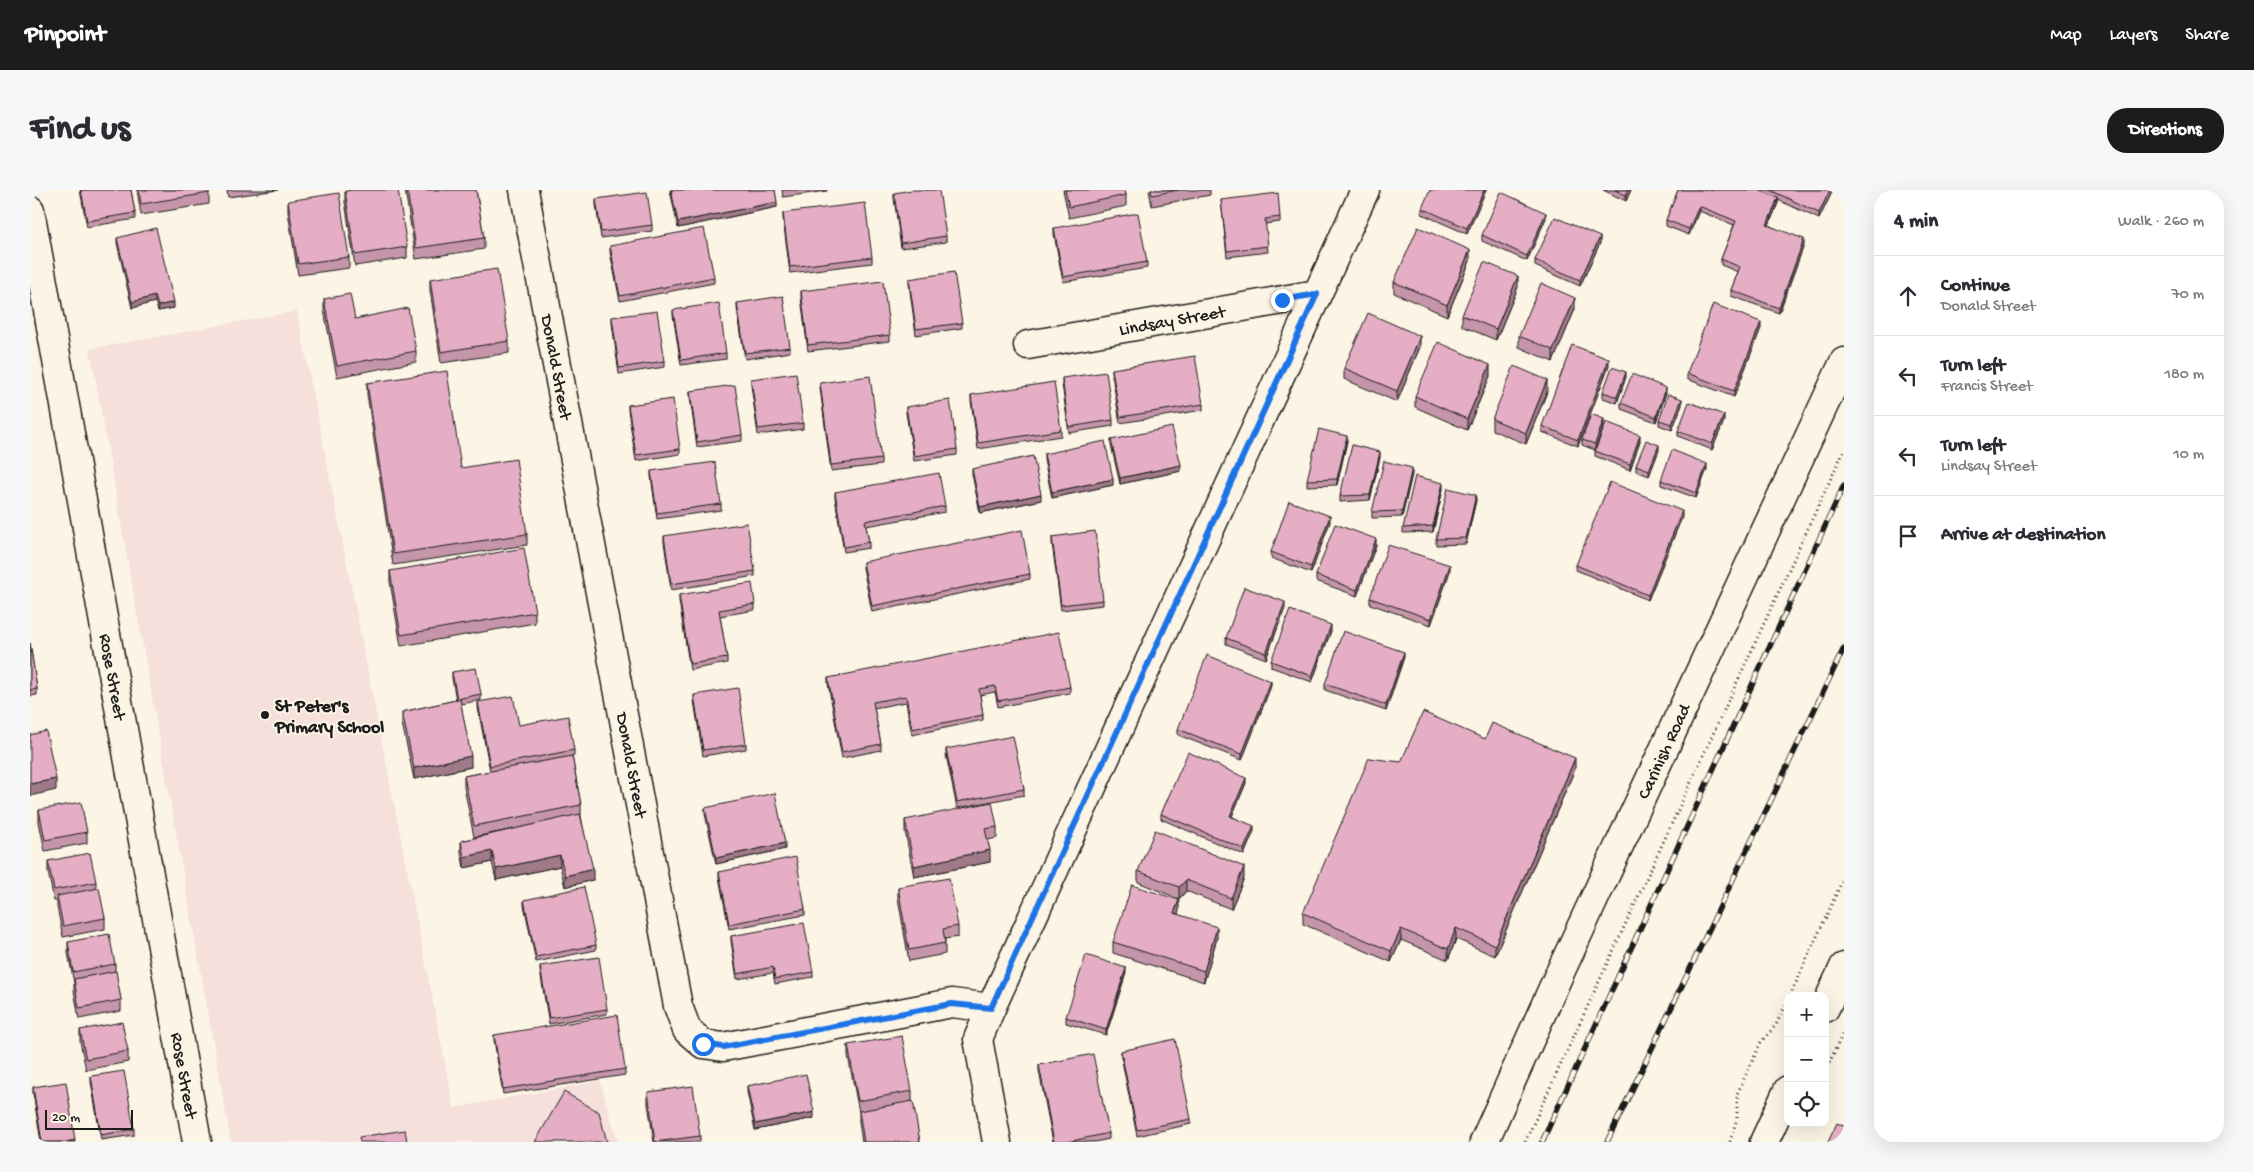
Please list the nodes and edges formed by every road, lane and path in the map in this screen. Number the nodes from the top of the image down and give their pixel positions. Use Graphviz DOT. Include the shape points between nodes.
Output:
graph roads {
  1 [pos="524,190"];
  2 [pos="1365,190"];
  3 [pos="30,210"];
  4 [pos="1317,294"];
  5 [pos="1028,345"];
  6 [pos="1844,362"];
  7 [pos="1844,450"];
  8 [pos="1844,877"];
  9 [pos="1844,967"];
  10 [pos="1792,992"];
  11 [pos="1829,999"];
  12 [pos="991,1008"];
  13 [pos="1784,1008"];
  14 [pos="1844,1031"];
  15 [pos="1829,1063"];
  16 [pos="1784,1099"];
  17 [pos="197,1142"];
  18 [pos="997,1142"];
  19 [pos="1484,1142"];
  20 [pos="1525,1142"];
  21 [pos="1730,1142"];
  22 [pos="1764,1142"];
  1 -- 12 [label="street, Donald Street" via="678,1006 687,1030 703,1044 723,1047 952,1004"];
  2 -- 4 [label="street"];
  3 -- 17 [label="street, Rose Street"];
  4 -- 5 [label="street, Lindsay Street"];
  4 -- 12 [label="street"];
  6 -- 19 [label="street, Carinish Road"];
  7 -- 20 [label="path"];
  8 -- 10 [label="path"];
  9 -- 11 [label="street"];
  12 -- 18 [label="street" via="978,1039"];
  13 -- 21 [label="path" via="1776,1025 1760,1042 1737,1094 1737,1118"];
  14 -- 15 [label="path"];
  16 -- 22 [label="street"];
}
